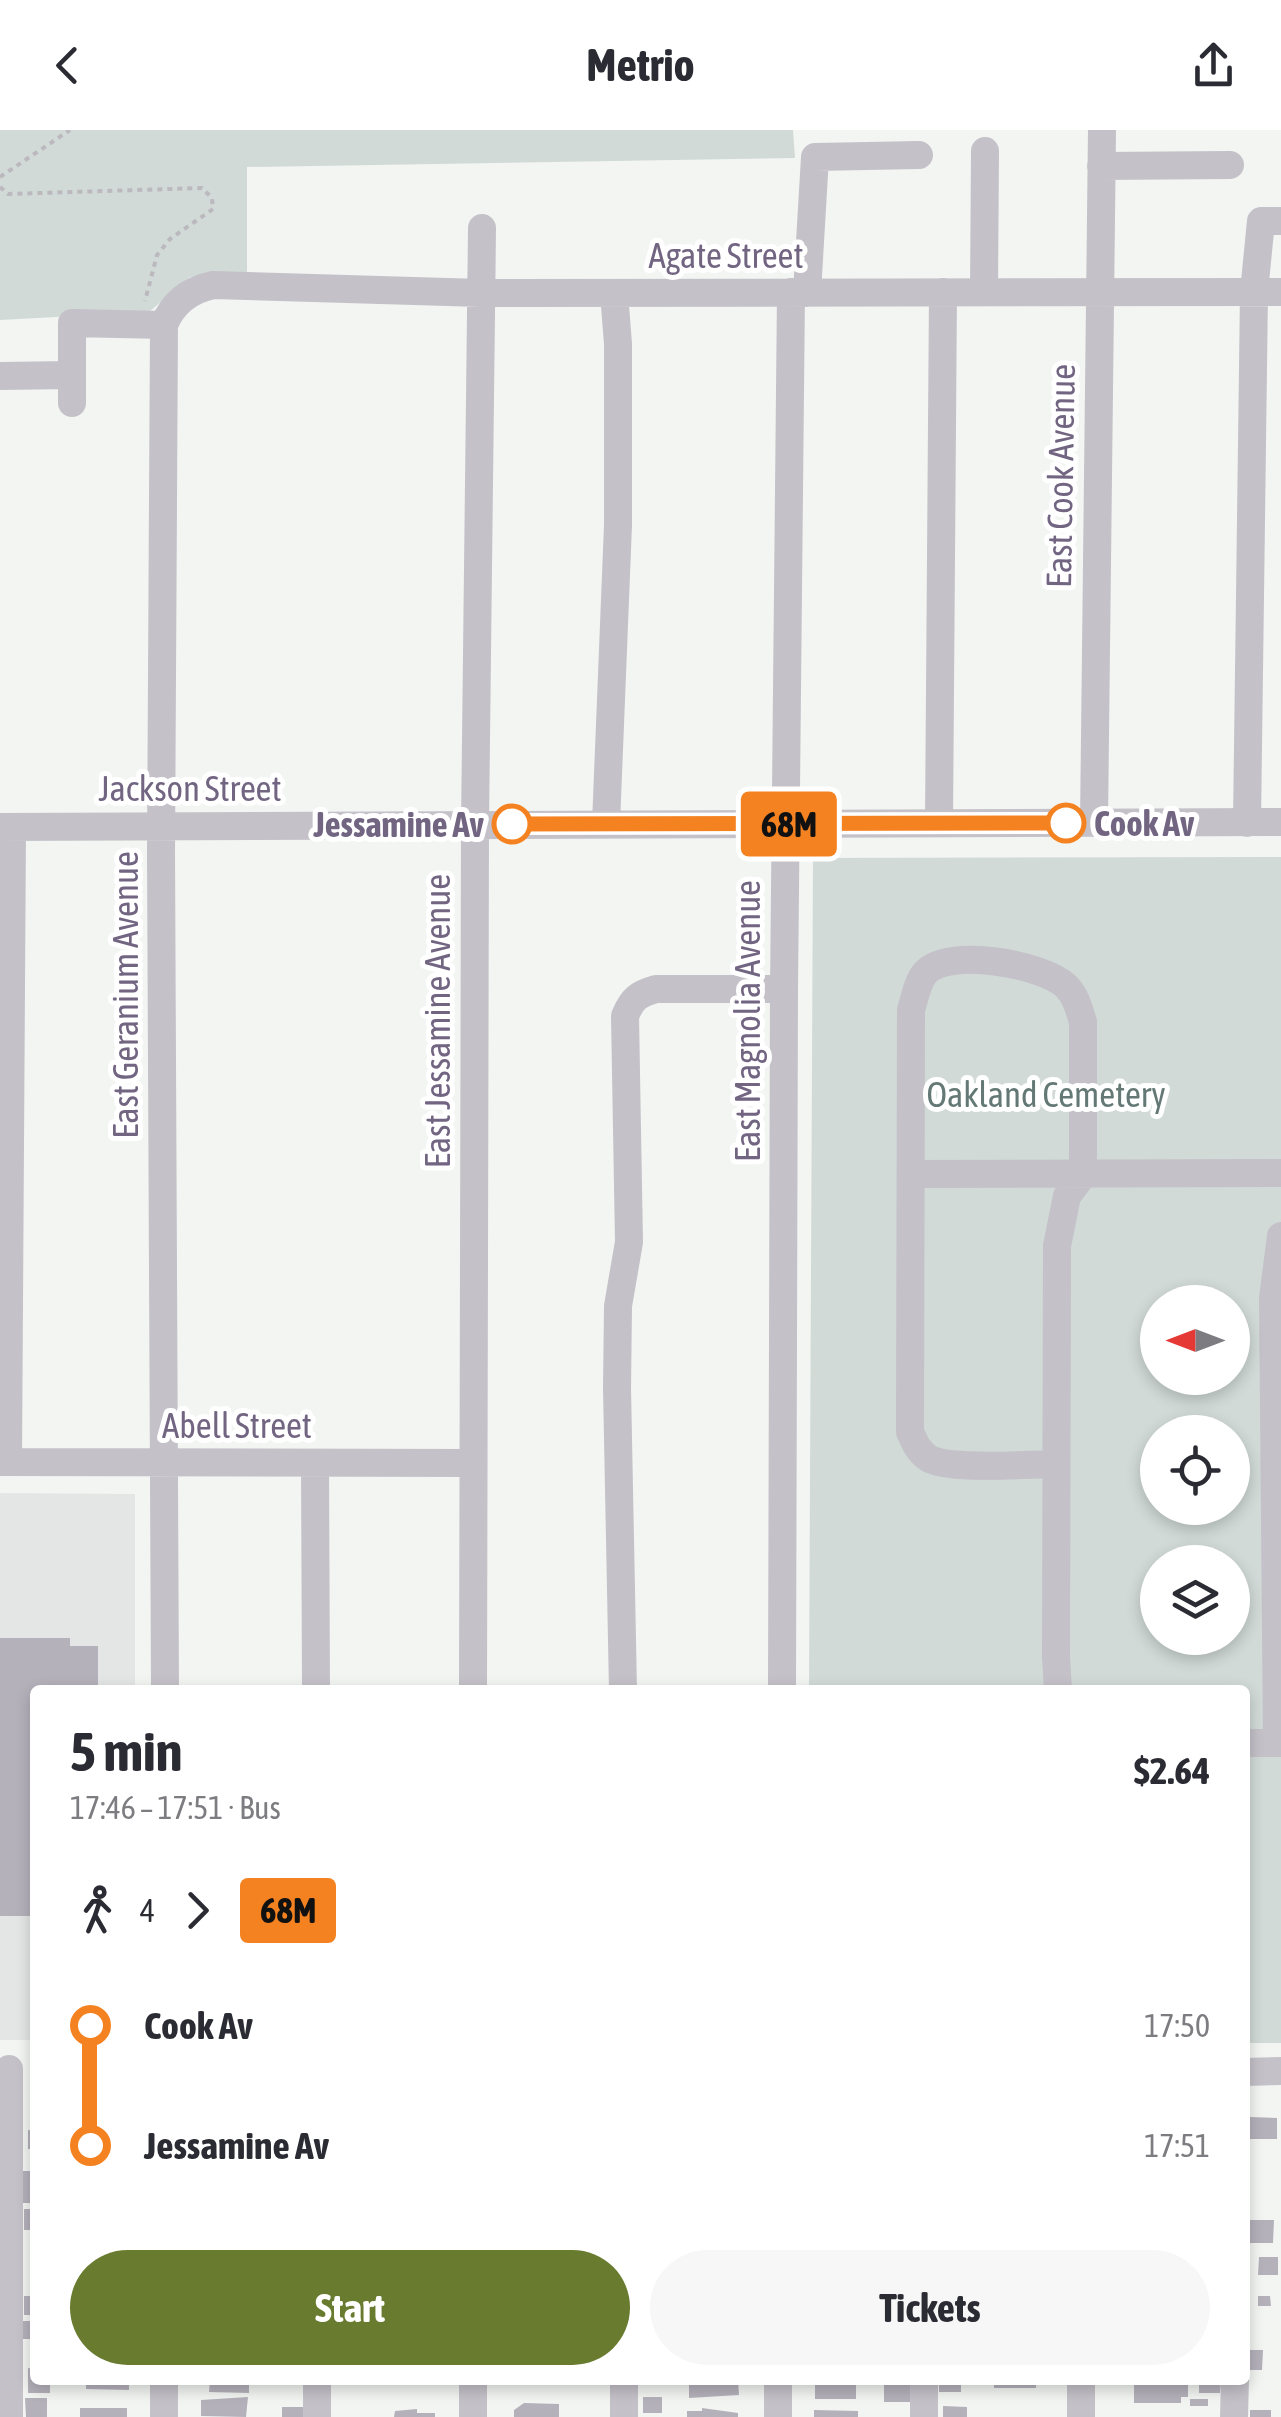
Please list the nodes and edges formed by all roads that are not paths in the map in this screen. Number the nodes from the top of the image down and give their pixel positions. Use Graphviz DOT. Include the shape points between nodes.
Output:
graph roads {
  1 [pos="1102,130"];
  2 [pos="985,151"];
  3 [pos="919,156"];
  4 [pos="1230,164"];
  5 [pos="1102,166"];
  6 [pos="1281,221"];
  7 [pos="482,228"];
  8 [pos="614,292"];
  9 [pos="799,292"];
  10 [pos="943,292"];
  11 [pos="984,292"];
  12 [pos="1100,292"];
  13 [pos="1268,292"];
  14 [pos="481,293"];
  15 [pos="162,312"];
  16 [pos="0,376"];
  17 [pos="1246,822"];
  18 [pos="1281,822"];
  19 [pos="939,823"];
  20 [pos="1094,823"];
  21 [pos="475,824"];
  22 [pos="606,824"];
  23 [pos="785,824"];
  24 [pos="161,826"];
  25 [pos="6,827"];
  26 [pos="784,989"];
  27 [pos="1281,1173"];
  28 [pos="912,1174"];
  29 [pos="1082,1175"];
  30 [pos="1281,1236"];
  31 [pos="4,1462"];
  32 [pos="165,1462"];
  33 [pos="315,1462"];
  34 [pos="473,1463"];
  35 [pos="1056,1464"];
  36 [pos="164,1685"];
  37 [pos="316,1685"];
  38 [pos="473,1685"];
  39 [pos="623,1685"];
  40 [pos="782,1685"];
  41 [pos="1057,1685"];
  42 [pos="1250,1743"];
  43 [pos="1279,1743"];
  44 [pos="15,2069"];
  45 [pos="1281,2071"];
  46 [pos="1250,2072"];
  47 [pos="164,2385"];
  48 [pos="318,2385"];
  49 [pos="473,2385"];
  50 [pos="624,2385"];
  51 [pos="778,2385"];
  52 [pos="924,2385"];
  53 [pos="1081,2385"];
  54 [pos="1235,2385"];
  55 [pos="8,2417"];
  56 [pos="164,2417"];
  57 [pos="317,2417"];
  58 [pos="473,2417"];
  59 [pos="624,2417"];
  60 [pos="778,2417"];
  61 [pos="924,2417"];
  62 [pos="1081,2417"];
  63 [pos="1234,2417"];
  1 -- 5 [label="street, East Cook Avenue"];
  2 -- 11 [label="street"];
  3 -- 9 [label="street, East Magnolia Avenue" via="814,157"];
  4 -- 5 [label="street"];
  5 -- 12 [label="street, East Cook Avenue"];
  6 -- 13 [label="street" via="1261,221"];
  7 -- 14 [label="street, East Jessamine Avenue"];
  8 -- 9 [label="street, Agate Street"];
  8 -- 14 [label="street, Agate Street"];
  8 -- 22 [label="street" via="618,526"];
  9 -- 10 [label="street, Agate Street"];
  9 -- 23 [label="street, East Magnolia Avenue"];
  10 -- 11 [label="street, Agate Street"];
  10 -- 19 [label="street"];
  11 -- 12 [label="street, Agate Street"];
  12 -- 13 [label="street, Agate Street"];
  12 -- 20 [label="street, East Cook Avenue"];
  13 -- 17 [label="street"];
  14 -- 15 [label="street, Agate Street" via="213,285 192,290"];
  14 -- 21 [label="street, East Jessamine Avenue"];
  15 -- 16 [label="street" via="72,323 72,389"];
  15 -- 24 [label="street, East Geranium Avenue"];
  17 -- 18 [label="street, Jackson Street"];
  17 -- 20 [label="street, Jackson Street"];
  19 -- 20 [label="street, Jackson Street"];
  19 -- 23 [label="street, Jackson Street"];
  21 -- 22 [label="street, Jackson Street"];
  21 -- 24 [label="street, Jackson Street"];
  21 -- 34 [label="street, East Jessamine Avenue"];
  22 -- 23 [label="street, Jackson Street"];
  23 -- 26 [label="street, East Magnolia Avenue"];
  24 -- 25 [label="street, Jackson Street"];
  24 -- 32 [label="street, East Geranium Avenue"];
  25 -- 31 [label="street"];
  26 -- 39 [label="street" via="656,990 631,1000 625,1016 629,1242 618,1306 617,1388"];
  26 -- 40 [label="street, East Magnolia Avenue"];
  27 -- 29 [label="street"];
  28 -- 29 [label="street"];
  28 -- 29 [label="street" via="912,1010 926,972 954,960 1034,969 1077,1000"];
  28 -- 35 [label="street" via="909,1410 918,1450 951,1464"];
  29 -- 35 [label="street" via="1067,1196 1057,1246"];
  30 -- 43 [label="street" via="1273,1298"];
  31 -- 32 [label="street, Abell Street"];
  32 -- 33 [label="street, Abell Street"];
  32 -- 36 [label="street, East Geranium Avenue"];
  33 -- 34 [label="street, Abell Street"];
  33 -- 37 [label="street"];
  34 -- 38 [label="street, East Jessamine Avenue"];
  35 -- 41 [label="street"];
  42 -- 43 [label="street"];
  44 -- 55 [label="street"];
  45 -- 46 [label="street"];
  47 -- 56 [label="street"];
  48 -- 57 [label="street"];
  49 -- 58 [label="street"];
  50 -- 59 [label="street"];
  51 -- 60 [label="street"];
  52 -- 61 [label="street"];
  53 -- 62 [label="street"];
  54 -- 63 [label="street"];
}
